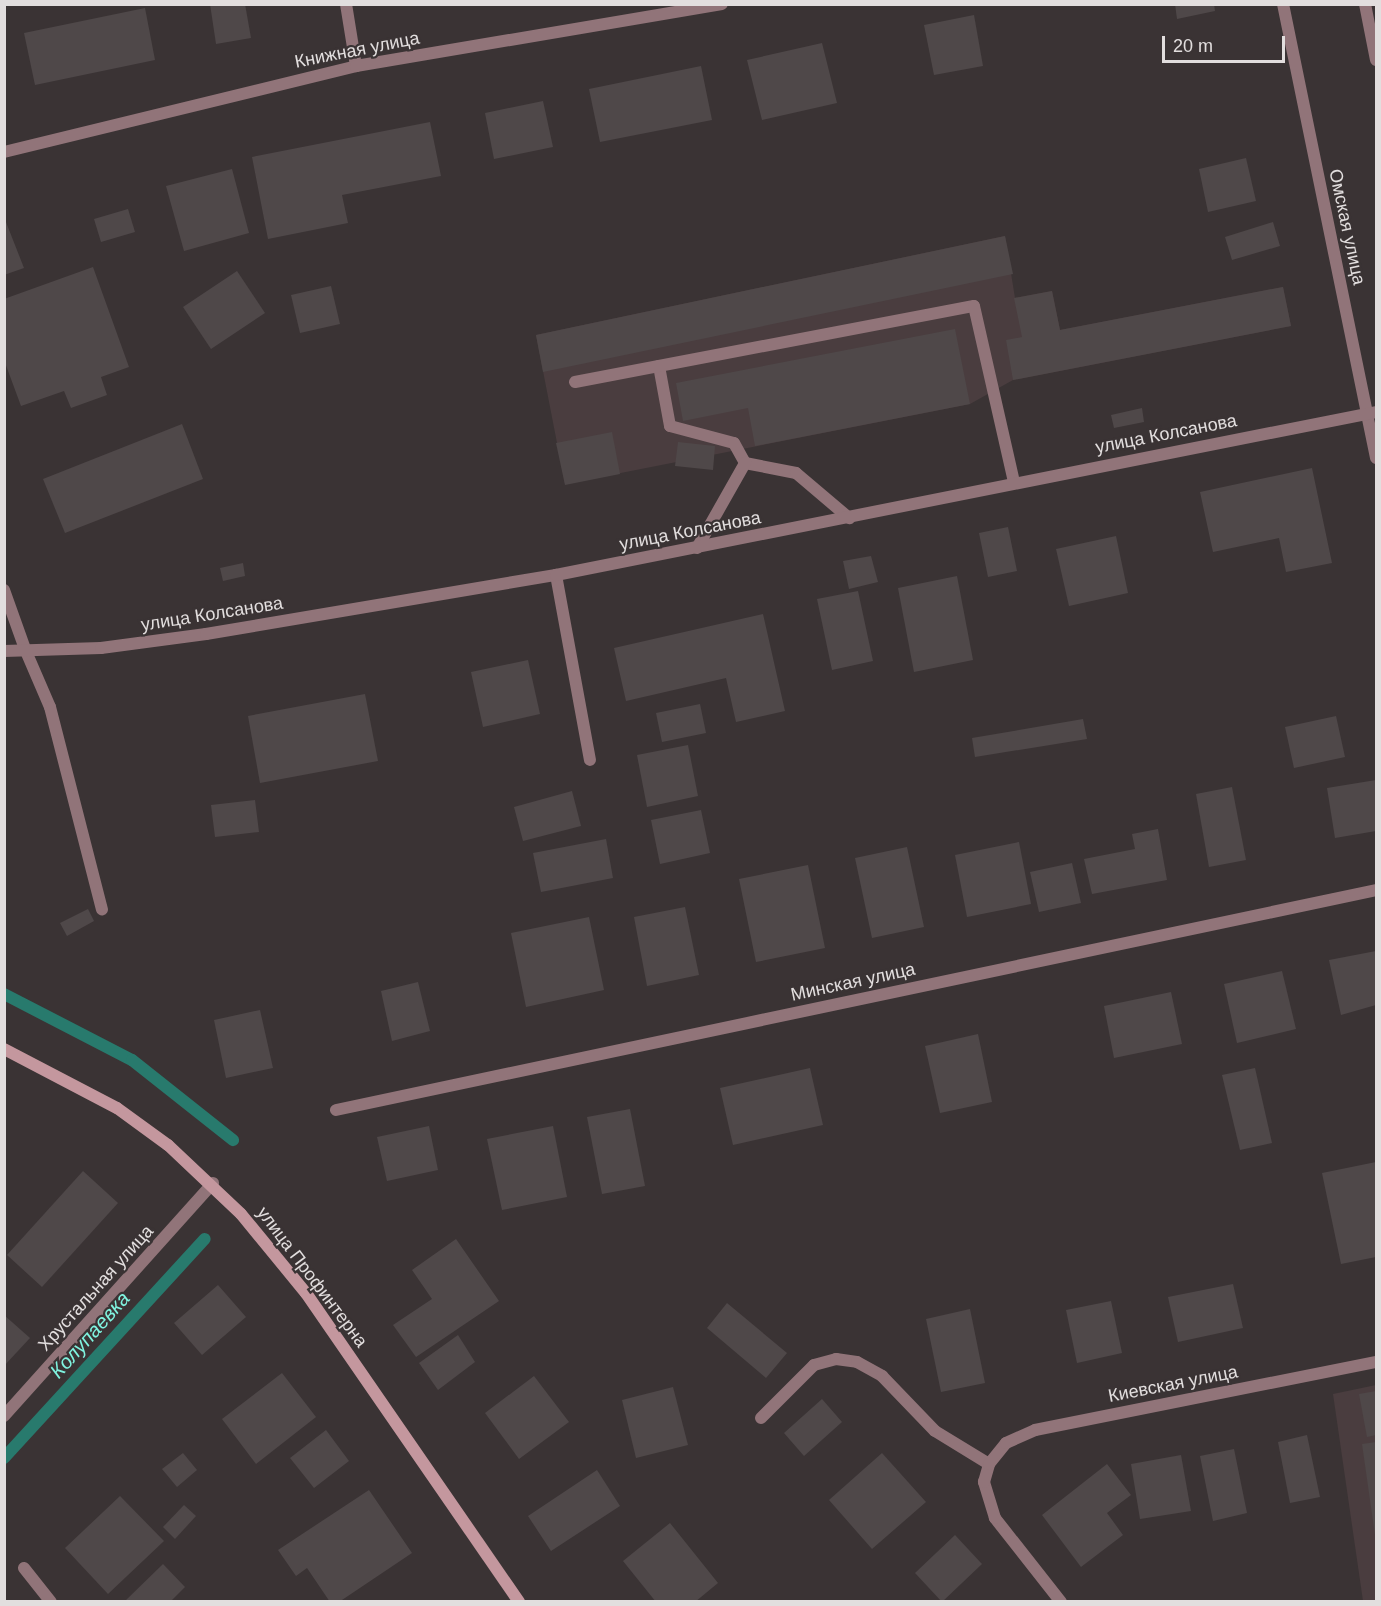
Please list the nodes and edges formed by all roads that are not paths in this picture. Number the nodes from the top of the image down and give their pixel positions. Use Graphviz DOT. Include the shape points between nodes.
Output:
graph roads {
  1 [pos="346,4"];
  2 [pos="722,4"];
  3 [pos="1283,4"];
  4 [pos="1365,4"];
  5 [pos="1377,60"];
  6 [pos="356,66"];
  7 [pos="4,152"];
  8 [pos="659,366"];
  9 [pos="575,382"];
  10 [pos="1372,413"];
  11 [pos="1377,458"];
  12 [pos="745,463"];
  13 [pos="1014,482"];
  14 [pos="849,518"];
  15 [pos="697,548"];
  16 [pos="556,575"];
  17 [pos="4,590"];
  18 [pos="25,649"];
  19 [pos="4,651"];
  20 [pos="590,760"];
  21 [pos="1377,890"];
  22 [pos="102,909"];
  23 [pos="4,1049"];
  24 [pos="336,1110"];
  25 [pos="213,1183"];
  26 [pos="1377,1362"];
  27 [pos="4,1416"];
  28 [pos="761,1418"];
  29 [pos="989,1464"];
  30 [pos="24,1568"];
  31 [pos="51,1602"];
  32 [pos="519,1602"];
  33 [pos="1061,1602"];
  1 -- 6 [label="street"];
  2 -- 6 [label="street, Книжная улица"];
  3 -- 10 [label="street, Омская улица"];
  4 -- 5 [label="street"];
  6 -- 7 [label="street, Книжная улица"];
  8 -- 9 [label="street"];
  8 -- 12 [label="street" via="670,426 734,443"];
  8 -- 13 [label="street" via="975,306"];
  10 -- 11 [label="street, Омская улица"];
  10 -- 13 [label="street, улица Колсанова"];
  12 -- 14 [label="street" via="796,473"];
  12 -- 15 [label="street"];
  13 -- 14 [label="street, улица Колсанова"];
  14 -- 15 [label="street, улица Колсанова"];
  15 -- 16 [label="street, улица Колсанова"];
  16 -- 18 [label="street, улица Колсанова" via="194,636 101,648"];
  16 -- 20 [label="street"];
  17 -- 18 [label="street"];
  18 -- 19 [label="street, улица Колсанова"];
  18 -- 22 [label="street" via="50,707"];
  21 -- 24 [label="street, Минская улица"];
  23 -- 25 [label="main road, улица Профинтерна" via="117,1108"];
  25 -- 27 [label="street, Хрустальная улица"];
  25 -- 32 [label="main road, улица Профинтерна" via="306,1293"];
  26 -- 29 [label="street, Киевская улица" via="1035,1430 1006,1443"];
  28 -- 29 [label="street" via="814,1365 836,1359 857,1362 882,1376 935,1431"];
  29 -- 33 [label="street" via="984,1482 995,1518"];
  30 -- 31 [label="street"];
}
